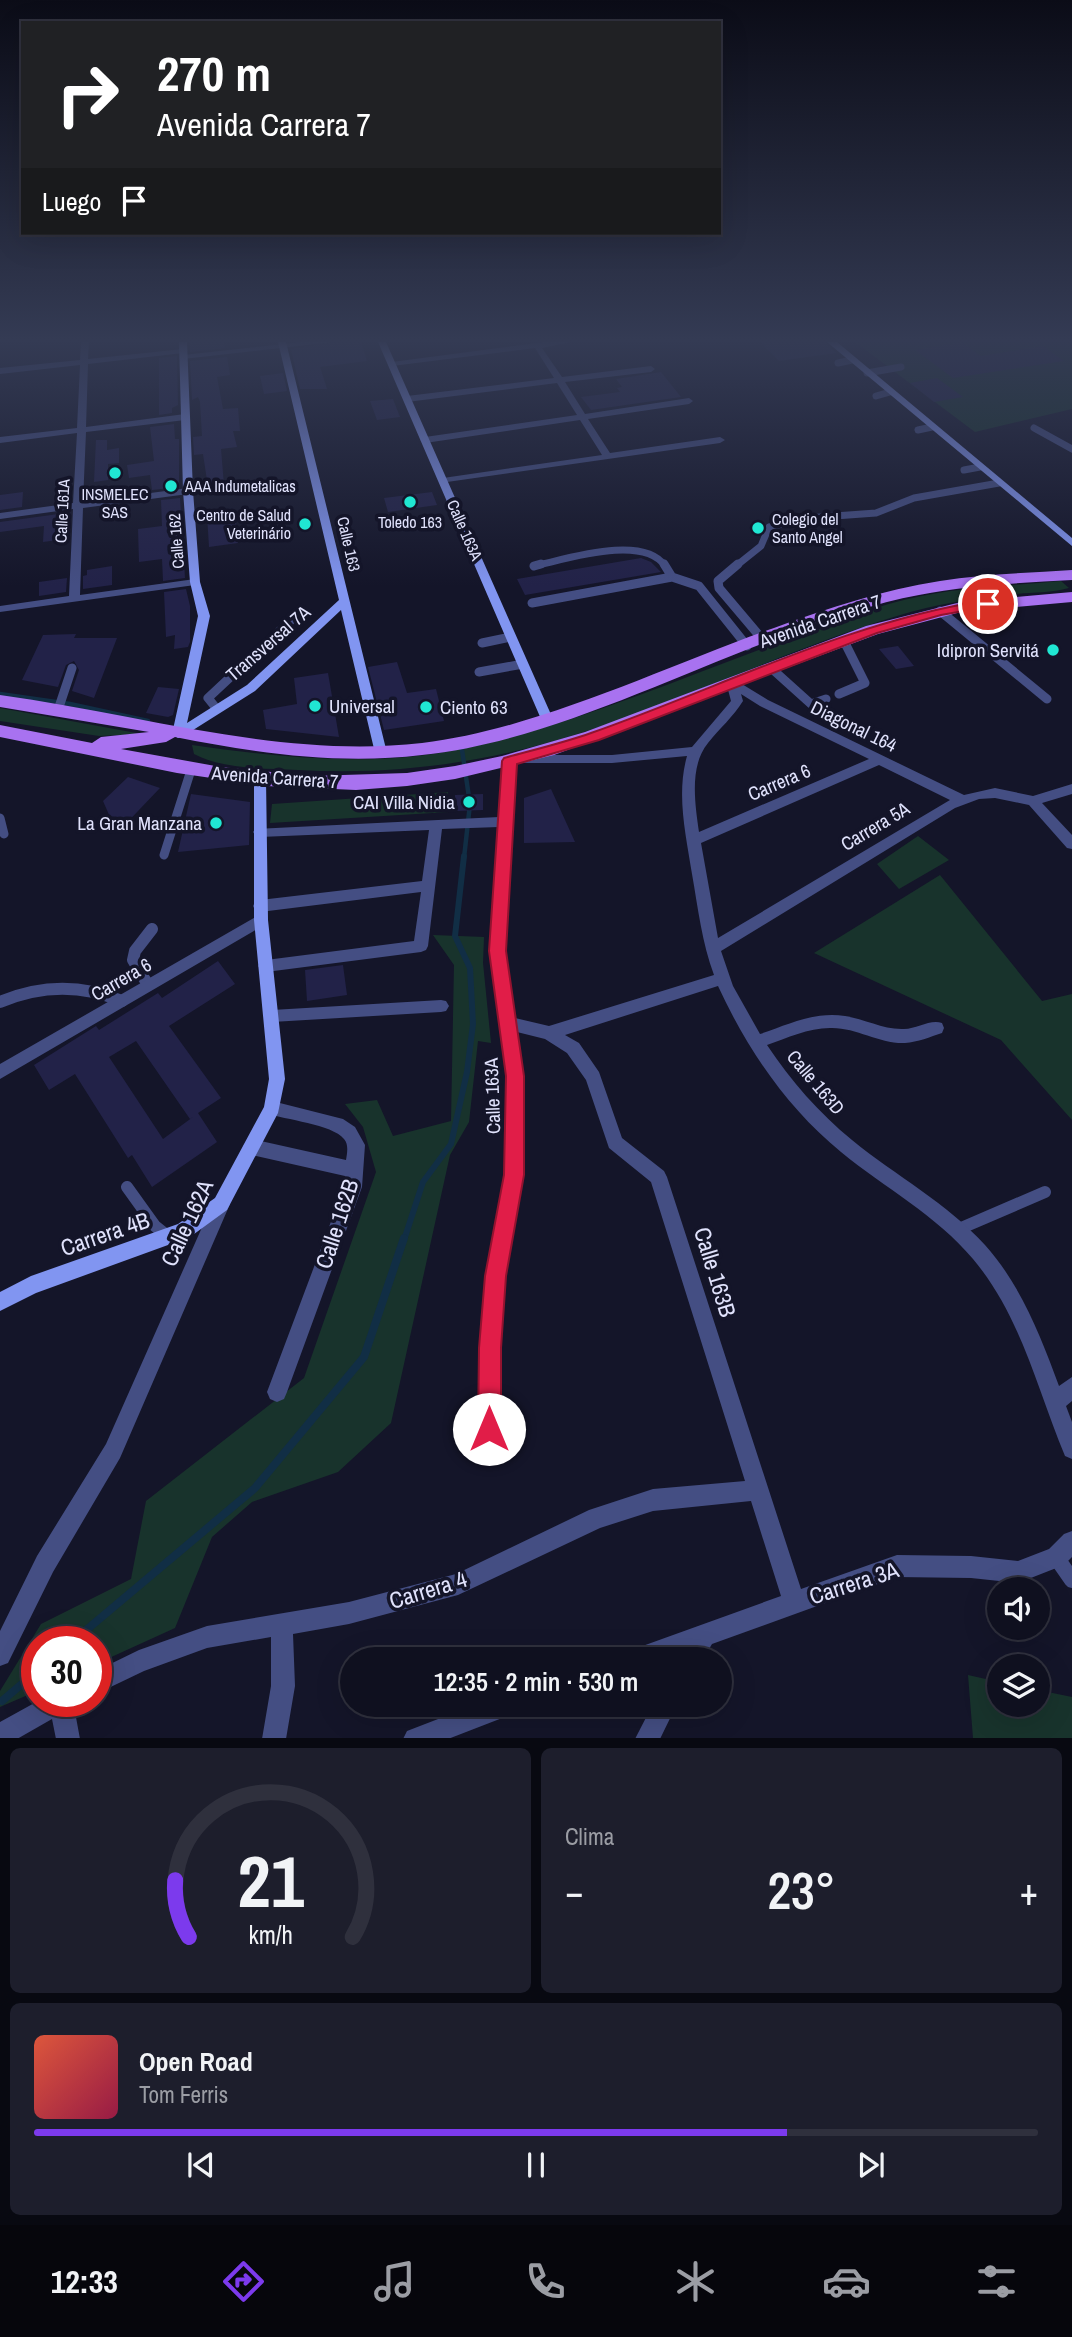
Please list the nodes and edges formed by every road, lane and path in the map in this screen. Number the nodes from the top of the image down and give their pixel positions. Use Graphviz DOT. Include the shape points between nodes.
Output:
graph roads {
  1 [pos="82,423"];
  2 [pos="121,423"];
  3 [pos="185,423"];
  4 [pos="302,423"];
  5 [pos="418,423"];
  6 [pos="536,423"];
  7 [pos="587,423"];
  8 [pos="927,423"];
  9 [pos="932,427"];
  10 [pos="82,428"];
  11 [pos="1034,428"];
  12 [pos="918,430"];
  13 [pos="0,435"];
  14 [pos="0,440"];
  15 [pos="425,440"];
  16 [pos="720,440"];
  17 [pos="1072,449"];
  18 [pos="608,457"];
  19 [pos="980,467"];
  20 [pos="964,470"];
  21 [pos="443,481"];
  22 [pos="999,482"];
  23 [pos="188,491"];
  24 [pos="78,505"];
  25 [pos="0,516"];
  26 [pos="1070,538"];
  27 [pos="534,566"];
  28 [pos="672,577"];
  29 [pos="1069,577"];
  30 [pos="195,582"];
  31 [pos="1072,597"];
  32 [pos="74,598"];
  33 [pos="344,601"];
  34 [pos="532,603"];
  35 [pos="0,609"];
  36 [pos="302,610"];
  37 [pos="940,611"];
  38 [pos="511,637"];
  39 [pos="844,640"];
  40 [pos="482,643"];
  41 [pos="755,643"];
  42 [pos="523,664"];
  43 [pos="72,668"];
  44 [pos="771,668"];
  45 [pos="479,672"];
  46 [pos="732,682"];
  47 [pos="839,694"];
  48 [pos="826,699"];
  49 [pos="1047,699"];
  50 [pos="0,701"];
  51 [pos="216,708"];
  52 [pos="58,710"];
  53 [pos="547,719"];
  54 [pos="0,731"];
  55 [pos="178,734"];
  56 [pos="43,739"];
  57 [pos="695,751"];
  58 [pos="381,753"];
  59 [pos="516,760"];
  60 [pos="880,760"];
  61 [pos="191,770"];
  62 [pos="260,779"];
  63 [pos="1072,789"];
  64 [pos="962,800"];
  65 [pos="1033,801"];
  66 [pos="0,818"];
  67 [pos="504,822"];
  68 [pos="436,825"];
  69 [pos="261,832"];
  70 [pos="4,834"];
  71 [pos="694,841"];
  72 [pos="1072,844"];
  73 [pos="164,855"];
  74 [pos="428,886"];
  75 [pos="260,913"];
  76 [pos="152,929"];
  77 [pos="713,948"];
  78 [pos="266,966"];
  79 [pos="723,979"];
  80 [pos="148,985"];
  81 [pos="121,1001"];
  82 [pos="0,1002"];
  83 [pos="441,1006"];
  84 [pos="272,1016"];
  85 [pos="508,1023"];
  86 [pos="936,1028"];
  87 [pos="549,1033"];
  88 [pos="757,1042"];
  89 [pos="0,1072"];
  90 [pos="272,1108"];
  91 [pos="252,1147"];
  92 [pos="355,1170"];
  93 [pos="127,1187"];
  94 [pos="1045,1192"];
  95 [pos="221,1204"];
  96 [pos="959,1229"];
  97 [pos="170,1238"];
  98 [pos="0,1302"];
  99 [pos="1072,1387"];
  100 [pos="277,1392"];
  101 [pos="1055,1404"];
  102 [pos="489,1429"];
  103 [pos="1072,1448"];
  104 [pos="757,1490"];
  105 [pos="1064,1549"];
  106 [pos="1072,1580"];
  107 [pos="794,1603"];
  108 [pos="282,1625"];
  109 [pos="704,1635"];
  110 [pos="670,1647"];
  111 [pos="698,1647"];
  112 [pos="0,1654"];
  113 [pos="112,1675"];
  114 [pos="32,1717"];
  115 [pos="63,1717"];
  116 [pos="474,1717"];
  117 [pos="659,1717"];
  118 [pos="0,1735"];
  119 [pos="68,1738"];
  120 [pos="274,1738"];
  121 [pos="415,1738"];
  122 [pos="647,1738"];
  1 -- 10 [label="street, Calle 161A"];
  2 -- 10 [label="street"];
  3 -- 23 [label="street, Calle 162"];
  4 -- 33 [label="street, Calle 163"];
  5 -- 15 [label="street, Calle 163A"];
  6 -- 15 [label="street"];
  7 -- 18 [label="street"];
  8 -- 9 [label="street"];
  9 -- 12 [label="lane"];
  9 -- 19 [label="street"];
  10 -- 13 [label="street"];
  10 -- 14 [label="street"];
  10 -- 24 [label="street, Calle 161A"];
  11 -- 17 [label="lane"];
  15 -- 21 [label="street, Calle 163A"];
  16 -- 18 [label="street"];
  18 -- 21 [label="street"];
  19 -- 20 [label="lane"];
  19 -- 22 [label="street"];
  21 -- 38 [label="street, Calle 163A"];
  22 -- 26 [label="street"];
  22 -- 41 [label="lane" via="914,498 876,513 807,518 769,527 761,546 718,581"];
  23 -- 24 [label="street"];
  23 -- 30 [label="street, Calle 162"];
  24 -- 25 [label="street"];
  24 -- 32 [label="street, Calle 161A"];
  27 -- 28 [label="lane" via="645,550 656,555"];
  28 -- 34 [label="lane"];
  28 -- 41 [label="lane" via="699,586"];
  29 -- 41 [label="main road, Avenida Carrera 7" via="966,583 898,594"];
  30 -- 32 [label="street"];
  30 -- 55 [label="street, Calle 162" via="204,616"];
  31 -- 37 [label="main road, Avenida Carrera 7"];
  32 -- 35 [label="street"];
  33 -- 51 [label="street, Transversal 7A" via="266,675"];
  33 -- 58 [label="street, Calle 163"];
  36 -- 51 [label="lane" via="208,698"];
  37 -- 39 [label="main road, Avenida Carrera 7"];
  37 -- 49 [label="lane"];
  38 -- 40 [label="lane"];
  38 -- 42 [label="street, Calle 163A"];
  39 -- 44 [label="main road, Avenida Carrera 7"];
  39 -- 47 [label="lane" via="865,683"];
  41 -- 53 [label="main road, Avenida Carrera 7"];
  42 -- 45 [label="lane"];
  42 -- 53 [label="street, Calle 163A"];
  43 -- 52 [label="lane"];
  44 -- 46 [label="main road, Avenida Carrera 7"];
  44 -- 48 [label="lane" via="811,704"];
  46 -- 57 [label="street" via="737,701"];
  46 -- 59 [label="main road, Avenida Carrera 7" via="594,737"];
  46 -- 60 [label="street, Diagonal 164" via="764,703"];
  50 -- 52 [label="main road, Avenida Carrera 7"];
  51 -- 55 [label="street, Transversal 7A"];
  52 -- 55 [label="main road, Avenida Carrera 7"];
  53 -- 58 [label="main road, Avenida Carrera 7" via="470,740"];
  54 -- 56 [label="main road, Avenida Carrera 7"];
  55 -- 56 [label="main road" via="122,743"];
  55 -- 58 [label="main road, Avenida Carrera 7" via="282,750"];
  55 -- 61 [label="main road"];
  56 -- 61 [label="main road, Avenida Carrera 7"];
  57 -- 59 [label="street" via="612,759"];
  57 -- 71 [label="street, Calle 163D" via="690,789"];
  59 -- 62 [label="main road, Avenida Carrera 7" via="372,782"];
  59 -- 67 [label="street, Calle 163A"];
  60 -- 64 [label="street, Diagonal 164"];
  60 -- 71 [label="street, Carrera 6"];
  61 -- 62 [label="main road, Avenida Carrera 7"];
  61 -- 73 [label="lane"];
  62 -- 69 [label="street, Calle 162A"];
  63 -- 65 [label="street, Carrera 5A"];
  64 -- 65 [label="street, Carrera 5A" via="995,793"];
  64 -- 77 [label="street, Carrera 5A"];
  65 -- 72 [label="street"];
  66 -- 70 [label="lane"];
  67 -- 68 [label="street"];
  67 -- 85 [label="street, Calle 163A" via="497,951"];
  68 -- 69 [label="street"];
  68 -- 74 [label="street"];
  69 -- 75 [label="street, Calle 162A"];
  71 -- 77 [label="street, Calle 163D"];
  74 -- 75 [label="street, Carrera 6"];
  74 -- 78 [label="street" via="421,946"];
  75 -- 78 [label="street, Calle 162A"];
  75 -- 80 [label="street, Carrera 6"];
  76 -- 80 [label="lane" via="133,960"];
  77 -- 79 [label="street, Calle 163D"];
  78 -- 84 [label="street, Calle 162A"];
  79 -- 87 [label="street"];
  79 -- 88 [label="street, Calle 163D"];
  80 -- 81 [label="street, Carrera 6"];
  81 -- 82 [label="lane" via="97,990 72,988"];
  81 -- 89 [label="street, Carrera 6"];
  83 -- 84 [label="street"];
  84 -- 90 [label="street, Calle 162A" via="277,1079"];
  85 -- 87 [label="street, Calle 163B"];
  85 -- 102 [label="street, Calle 163A" via="515,1076 514,1175 495,1276"];
  86 -- 88 [label="street" via="908,1036 885,1036 827,1021"];
  87 -- 104 [label="street, Calle 163B" via="582,1057 615,1143 658,1177"];
  88 -- 96 [label="street, Calle 163D" via="790,1089 826,1128 870,1166"];
  90 -- 91 [label="street, Calle 162A"];
  90 -- 92 [label="street, Calle 162B" via="337,1124 349,1132 356,1146"];
  91 -- 92 [label="street"];
  91 -- 95 [label="street, Calle 162A"];
  92 -- 100 [label="street, Calle 162B" via="353,1187"];
  93 -- 97 [label="lane" via="155,1226"];
  94 -- 96 [label="lane"];
  95 -- 97 [label="street, Carrera 4B"];
  95 -- 112 [label="street, Calle 162A" via="113,1451 45,1564"];
  96 -- 101 [label="street, Calle 163D" via="1008,1297"];
  97 -- 98 [label="street, Carrera 4B" via="31,1285"];
  99 -- 101 [label="street"];
  101 -- 103 [label="street, Calle 163D"];
  104 -- 107 [label="street, Calle 163B"];
  104 -- 108 [label="street, Carrera 4" via="653,1500 597,1518 458,1584 349,1614"];
  105 -- 106 [label="lane"];
  105 -- 107 [label="street, Carrera 3A" via="1018,1572 897,1566"];
  107 -- 109 [label="street, Carrera 3A"];
  108 -- 113 [label="street, Carrera 4" via="207,1637"];
  108 -- 120 [label="street" via="283,1686"];
  109 -- 110 [label="street, Carrera 3A"];
  109 -- 111 [label="street"];
  114 -- 118 [label="street"];
  115 -- 119 [label="street"];
  116 -- 121 [label="street"];
  117 -- 122 [label="street"];
}
